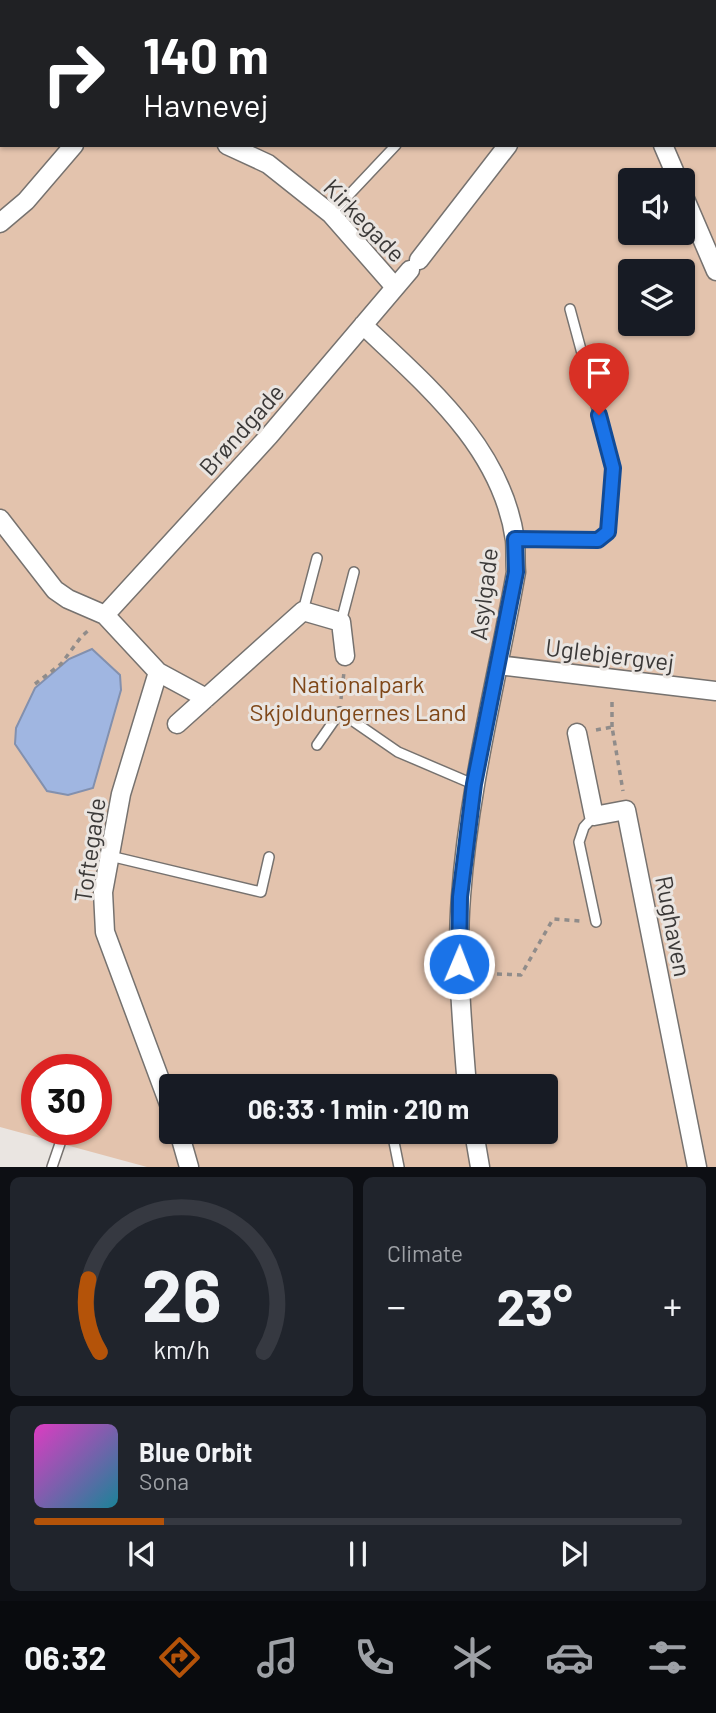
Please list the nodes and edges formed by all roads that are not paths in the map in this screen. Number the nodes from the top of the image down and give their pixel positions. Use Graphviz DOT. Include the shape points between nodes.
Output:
graph roads {
  1 [pos="72,147"];
  2 [pos="231,147"];
  3 [pos="394,147"];
  4 [pos="506,147"];
  5 [pos="664,147"];
  6 [pos="673,168"];
  7 [pos="331,214"];
  8 [pos="695,222"];
  9 [pos="0,223"];
  10 [pos="716,271"];
  11 [pos="395,287"];
  12 [pos="570,309"];
  13 [pos="363,325"];
  14 [pos="0,519"];
  15 [pos="515,539"];
  16 [pos="317,558"];
  17 [pos="354,572"];
  18 [pos="303,611"];
  19 [pos="105,615"];
  20 [pos="341,622"];
  21 [pos="345,656"];
  22 [pos="499,665"];
  23 [pos="158,672"];
  24 [pos="716,691"];
  25 [pos="206,698"];
  26 [pos="177,724"];
  27 [pos="577,733"];
  28 [pos="317,746"];
  29 [pos="474,784"];
  30 [pos="594,816"];
  31 [pos="110,856"];
  32 [pos="269,857"];
  33 [pos="596,922"];
  34 [pos="466,1074"];
  35 [pos="159,1077"];
  36 [pos="183,1144"];
  37 [pos="394,1144"];
  38 [pos="476,1144"];
  39 [pos="60,1145"];
  40 [pos="52,1167"];
  41 [pos="190,1167"];
  42 [pos="398,1167"];
  43 [pos="480,1167"];
  44 [pos="697,1167"];
  1 -- 9 [label="street" via="26,201"];
  2 -- 7 [label="street, Kirkegade" via="268,164"];
  3 -- 7 [label="lane"];
  4 -- 11 [label="street, Brøndgade"];
  5 -- 6 [label="street"];
  7 -- 11 [label="street, Kirkegade"];
  8 -- 10 [label="street"];
  11 -- 13 [label="street, Brøndgade"];
  12 -- 15 [label="lane" via="613,468 608,532 598,540"];
  13 -- 15 [label="street, Asylgade" via="445,403 481,452 502,491"];
  13 -- 19 [label="street, Brøndgade" via="269,436"];
  14 -- 19 [label="street" via="55,590"];
  15 -- 22 [label="street, Asylgade" via="516,572"];
  16 -- 18 [label="lane"];
  17 -- 20 [label="lane"];
  18 -- 20 [label="street"];
  18 -- 25 [label="street"];
  19 -- 23 [label="street"];
  20 -- 21 [label="street"];
  22 -- 24 [label="street, Uglebjergvej"];
  22 -- 29 [label="street, Asylgade"];
  23 -- 25 [label="street"];
  23 -- 31 [label="street, Toftegade" via="121,794"];
  25 -- 26 [label="street"];
  27 -- 30 [label="street"];
  28 -- 29 [label="lane" via="340,712 398,752"];
  29 -- 34 [label="street, Asylgade" via="460,897 459,973"];
  30 -- 33 [label="lane" via="579,842"];
  30 -- 44 [label="street, Rughaven" via="626,810"];
  31 -- 32 [label="lane" via="261,892"];
  31 -- 35 [label="street, Toftegade" via="103,892 105,932"];
  36 -- 41 [label="street"];
  37 -- 42 [label="lane"];
  38 -- 43 [label="street"];
  39 -- 40 [label="lane"];
}
